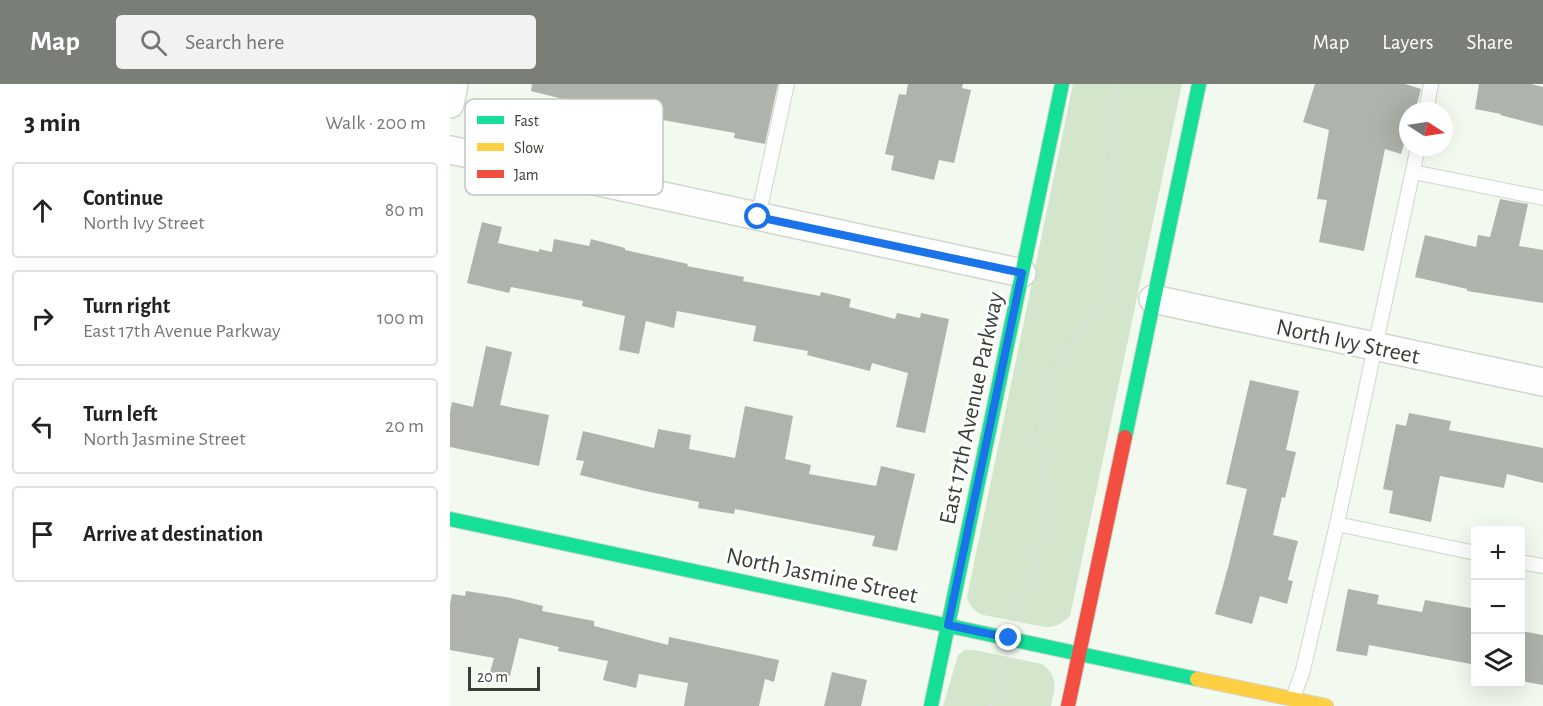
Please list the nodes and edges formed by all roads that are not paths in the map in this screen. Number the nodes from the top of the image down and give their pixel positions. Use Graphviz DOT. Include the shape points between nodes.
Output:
graph roads {
  1 [pos="454,84"];
  2 [pos="787,84"];
  3 [pos="1062,84"];
  4 [pos="1198,84"];
  5 [pos="1431,84"];
  6 [pos="1428,102"];
  7 [pos="450,104"];
  8 [pos="450,150"];
  9 [pos="465,153"];
  10 [pos="1416,156"];
  11 [pos="1413,172"];
  12 [pos="657,195"];
  13 [pos="1543,198"];
  14 [pos="758,217"];
  15 [pos="1022,273"];
  16 [pos="1153,300"];
  17 [pos="1376,347"];
  18 [pos="1543,382"];
  19 [pos="450,519"];
  20 [pos="1336,524"];
  21 [pos="1471,552"];
  22 [pos="1525,563"];
  23 [pos="1543,566"];
  24 [pos="948,625"];
  25 [pos="1079,653"];
  26 [pos="1291,702"];
  27 [pos="931,706"];
  28 [pos="1068,706"];
  29 [pos="1326,706"];
  1 -- 7 [label="street"];
  2 -- 14 [label="lane"];
  3 -- 15 [label="main road, East 17th Avenue Parkway"];
  4 -- 16 [label="main road"];
  5 -- 6 [label="lane"];
  8 -- 9 [label="street"];
  10 -- 11 [label="lane"];
  11 -- 13 [label="lane"];
  11 -- 17 [label="lane"];
  12 -- 14 [label="street"];
  14 -- 15 [label="street"];
  15 -- 24 [label="main road, East 17th Avenue Parkway"];
  16 -- 17 [label="street, North Ivy Street"];
  16 -- 25 [label="main road"];
  17 -- 18 [label="street, North Ivy Street"];
  17 -- 20 [label="lane"];
  19 -- 24 [label="main road, North Jasmine Street"];
  20 -- 21 [label="lane"];
  20 -- 26 [label="lane" via="1303,670"];
  22 -- 23 [label="lane"];
  24 -- 25 [label="main road, North Jasmine Street"];
  24 -- 27 [label="main road, East 17th Avenue Parkway"];
  25 -- 26 [label="main road, North Jasmine Street"];
  25 -- 28 [label="main road"];
  26 -- 29 [label="main road, North Jasmine Street"];
}
